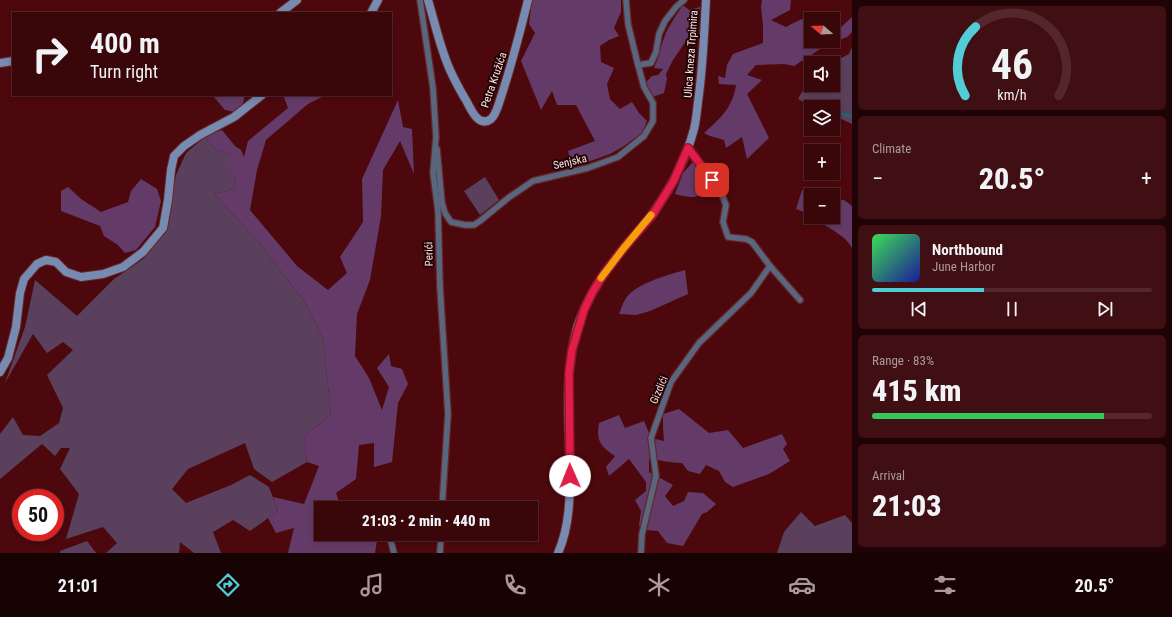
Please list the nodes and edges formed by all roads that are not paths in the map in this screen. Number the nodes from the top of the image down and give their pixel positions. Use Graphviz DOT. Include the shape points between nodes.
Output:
graph roads {
  1 [pos="297,0"];
  2 [pos="378,0"];
  3 [pos="420,0"];
  4 [pos="428,0"];
  5 [pos="528,0"];
  6 [pos="626,0"];
  7 [pos="684,0"];
  8 [pos="706,0"];
  9 [pos="281,12"];
  10 [pos="372,12"];
  11 [pos="12,61"];
  12 [pos="0,63"];
  13 [pos="638,65"];
  14 [pos="261,96"];
  15 [pos="436,137"];
  16 [pos="688,148"];
  17 [pos="770,266"];
  18 [pos="800,300"];
  19 [pos="0,372"];
  20 [pos="442,501"];
  21 [pos="391,541"];
  22 [pos="441,541"];
  23 [pos="394,553"];
  24 [pos="440,553"];
  25 [pos="558,553"];
  26 [pos="641,553"];
  1 -- 9 [label="street"];
  2 -- 10 [label="street"];
  3 -- 15 [label="street, Perići" via="433,88"];
  4 -- 5 [label="street, Petra Kružića" via="441,46 458,86 474,115 485,121 491,119 496,112"];
  6 -- 13 [label="street, Senjska" via="628,24"];
  7 -- 13 [label="street" via="665,21 651,63"];
  8 -- 16 [label="street, Ulica kneza Trpimira" via="702,75 694,128"];
  11 -- 12 [label="street"];
  13 -- 15 [label="street, Senjska" via="644,87 653,102 653,120 644,136 618,157 588,168 533,181 474,225 451,222 445,213"];
  14 -- 19 [label="street" via="234,118 200,135 174,156 163,228 143,252 123,267 103,274 81,277 66,272 56,262 46,260 37,264 24,279 16,328 8,358"];
  15 -- 20 [label="street, Perići" via="433,173 438,211 448,414"];
  16 -- 17 [label="street" via="720,190 726,205 723,222 728,237 752,242"];
  16 -- 25 [label="street, Ulica kneza Trpimira" via="673,182 653,214 603,275 584,310 572,350 569,373 569,511"];
  17 -- 18 [label="street"];
  17 -- 26 [label="street, Gizdići" via="751,293 699,344 671,382 651,438 656,476 642,534"];
  21 -- 23 [label="street"];
  22 -- 24 [label="street"];
}
